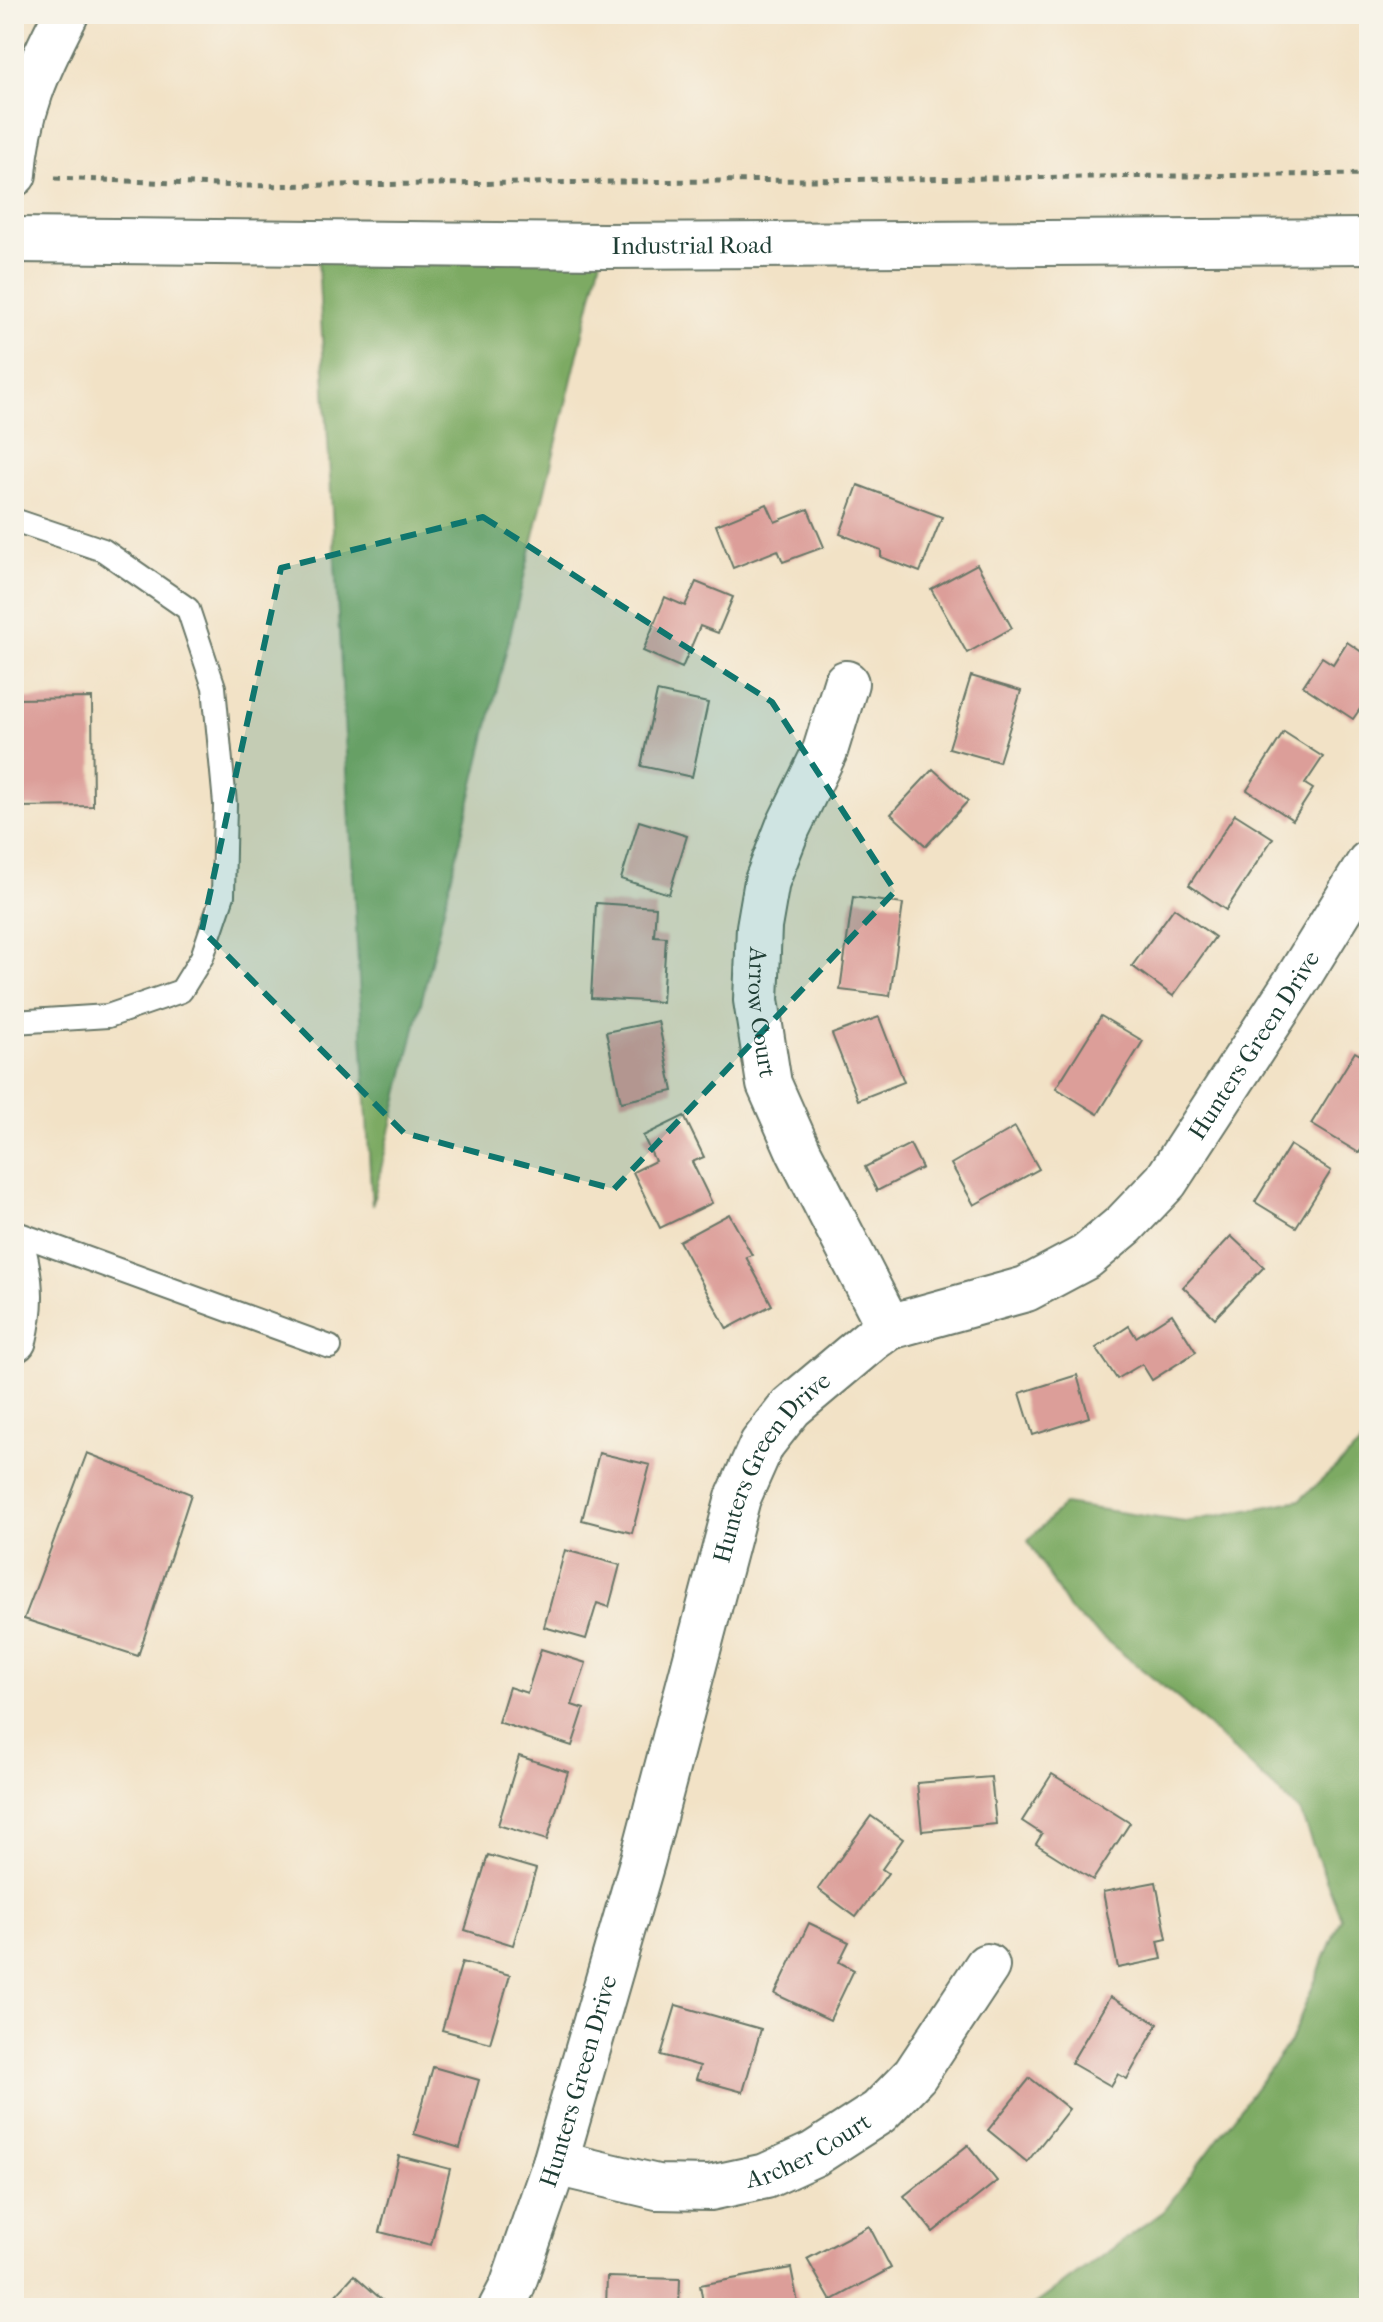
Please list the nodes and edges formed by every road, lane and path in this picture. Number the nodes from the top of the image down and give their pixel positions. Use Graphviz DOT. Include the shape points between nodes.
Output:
graph roads {
  1 [pos="66,14"];
  2 [pos="14,174"];
  3 [pos="1369,174"];
  4 [pos="99,179"];
  5 [pos="14,240"];
  6 [pos="1369,241"];
  7 [pos="14,520"];
  8 [pos="846,683"];
  9 [pos="1369,863"];
  10 [pos="14,1022"];
  11 [pos="14,1232"];
  12 [pos="14,1253"];
  13 [pos="889,1327"];
  14 [pos="14,1340"];
  15 [pos="330,1347"];
  16 [pos="987,1966"];
  17 [pos="555,2163"];
  18 [pos="501,2308"];
  1 -- 2 [label="street" via="26,100"];
  3 -- 4 [label="path" via="242,186"];
  5 -- 6 [label="street, Industrial Road" via="604,246"];
  7 -- 10 [label="lane" via="103,550 188,609 214,687 225,804 223,895 202,957 181,991 108,1016"];
  8 -- 13 [label="street, Arrow Court" via="825,751 767,881 756,1000 769,1084"];
  9 -- 13 [label="street, Hunters Green Drive" via="1166,1181 1124,1225 1086,1257 1026,1289"];
  11 -- 15 [label="lane"];
  12 -- 14 [label="street" via="22,1283"];
  13 -- 17 [label="street, Hunters Green Drive" via="791,1407 762,1444 738,1498 643,1859"];
  16 -- 17 [label="street, Archer Court" via="915,2075 879,2112 778,2171 710,2188 657,2187"];
  17 -- 18 [label="street, Hunters Green Drive"];
}
